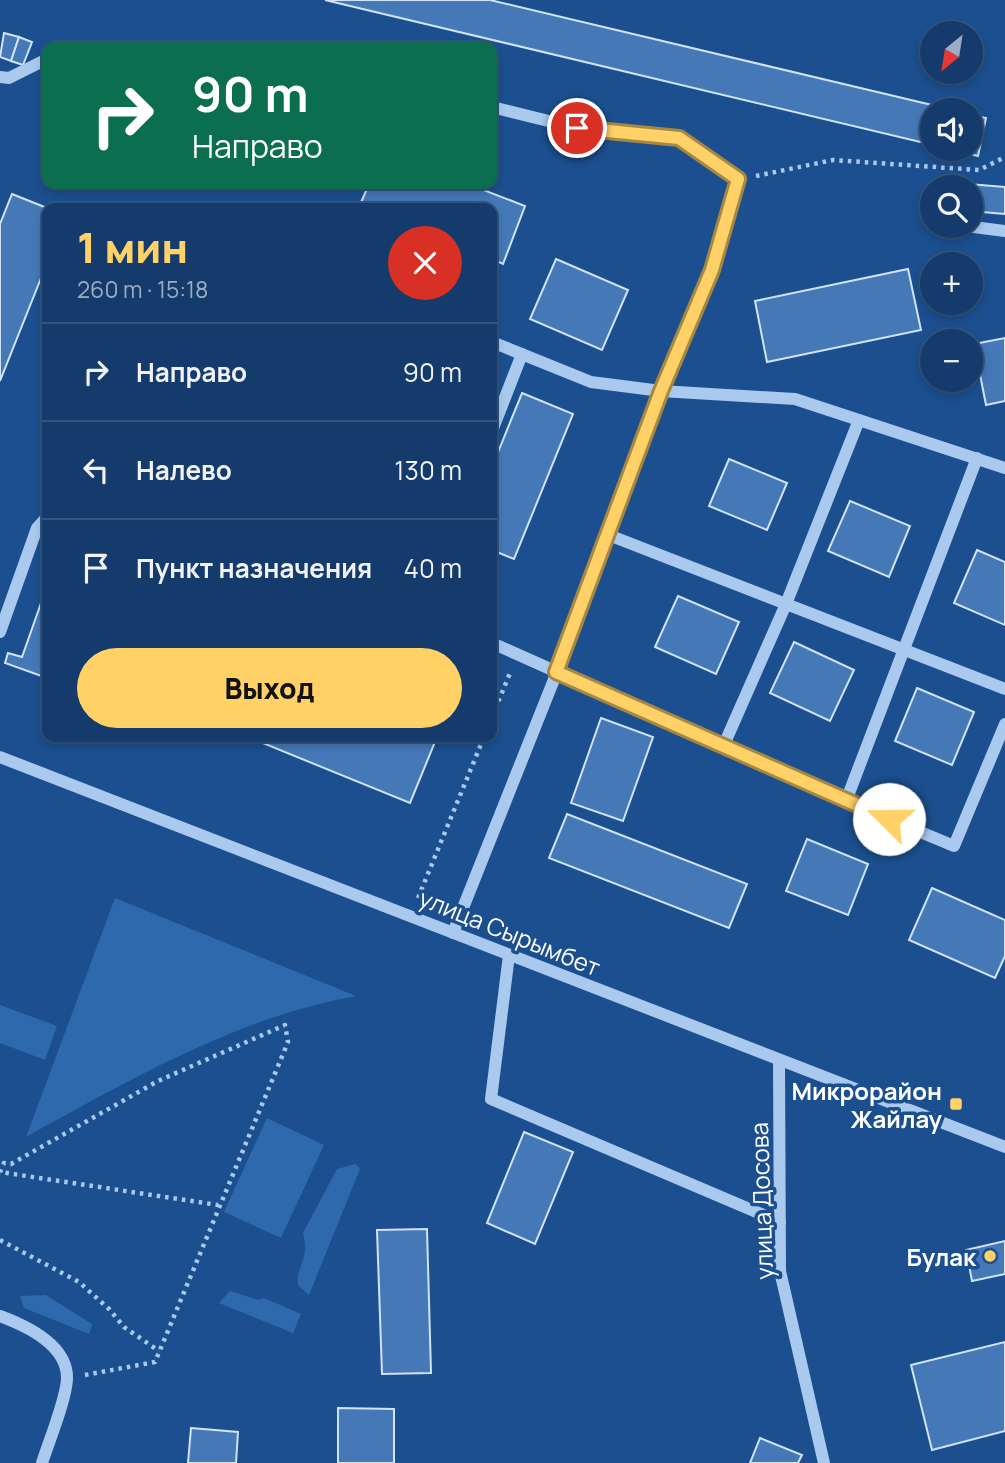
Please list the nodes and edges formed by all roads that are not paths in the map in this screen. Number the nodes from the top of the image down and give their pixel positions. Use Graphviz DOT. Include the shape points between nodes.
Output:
graph roads {
  1 [pos="42,62"];
  2 [pos="0,77"];
  3 [pos="497,108"];
  4 [pos="983,228"];
  5 [pos="1005,231"];
  6 [pos="497,344"];
  7 [pos="522,354"];
  8 [pos="661,391"];
  9 [pos="497,418"];
  10 [pos="859,420"];
  11 [pos="977,458"];
  12 [pos="1005,467"];
  13 [pos="42,522"];
  14 [pos="606,534"];
  15 [pos="786,604"];
  16 [pos="0,632"];
  17 [pos="497,645"];
  18 [pos="907,649"];
  19 [pos="556,672"];
  20 [pos="1005,689"];
  21 [pos="1005,724"];
  22 [pos="723,747"];
  23 [pos="0,757"];
  24 [pos="846,802"];
  25 [pos="453,933"];
  26 [pos="509,955"];
  27 [pos="779,1060"];
  28 [pos="1005,1147"];
  29 [pos="780,1222"];
  30 [pos="0,1316"];
  31 [pos="42,1463"];
  32 [pos="824,1463"];
  1 -- 2 [label="street" via="9,78"];
  3 -- 8 [label="street" via="577,128 679,138 738,179 712,270"];
  4 -- 5 [label="street"];
  6 -- 7 [label="street"];
  7 -- 8 [label="street" via="591,382"];
  7 -- 9 [label="street"];
  8 -- 10 [label="street" via="794,398"];
  8 -- 14 [label="street"];
  10 -- 11 [label="street"];
  10 -- 15 [label="street"];
  11 -- 12 [label="street"];
  11 -- 18 [label="street"];
  13 -- 16 [label="street"];
  14 -- 15 [label="street"];
  14 -- 19 [label="street"];
  15 -- 18 [label="street"];
  15 -- 22 [label="street"];
  17 -- 19 [label="street"];
  18 -- 20 [label="street"];
  18 -- 24 [label="street"];
  19 -- 22 [label="street"];
  19 -- 25 [label="street"];
  21 -- 24 [label="street" via="954,846"];
  22 -- 24 [label="street"];
  23 -- 25 [label="street, улица Сырымбет"];
  25 -- 26 [label="street, улица Сырымбет"];
  26 -- 27 [label="street, улица Сырымбет"];
  26 -- 29 [label="street" via="491,1099"];
  27 -- 28 [label="street, улица Сырымбет"];
  27 -- 29 [label="street, улица Досова"];
  29 -- 32 [label="street, улица Досова" via="780,1271"];
  30 -- 31 [label="street" via="57,1348 67,1378"];
}
